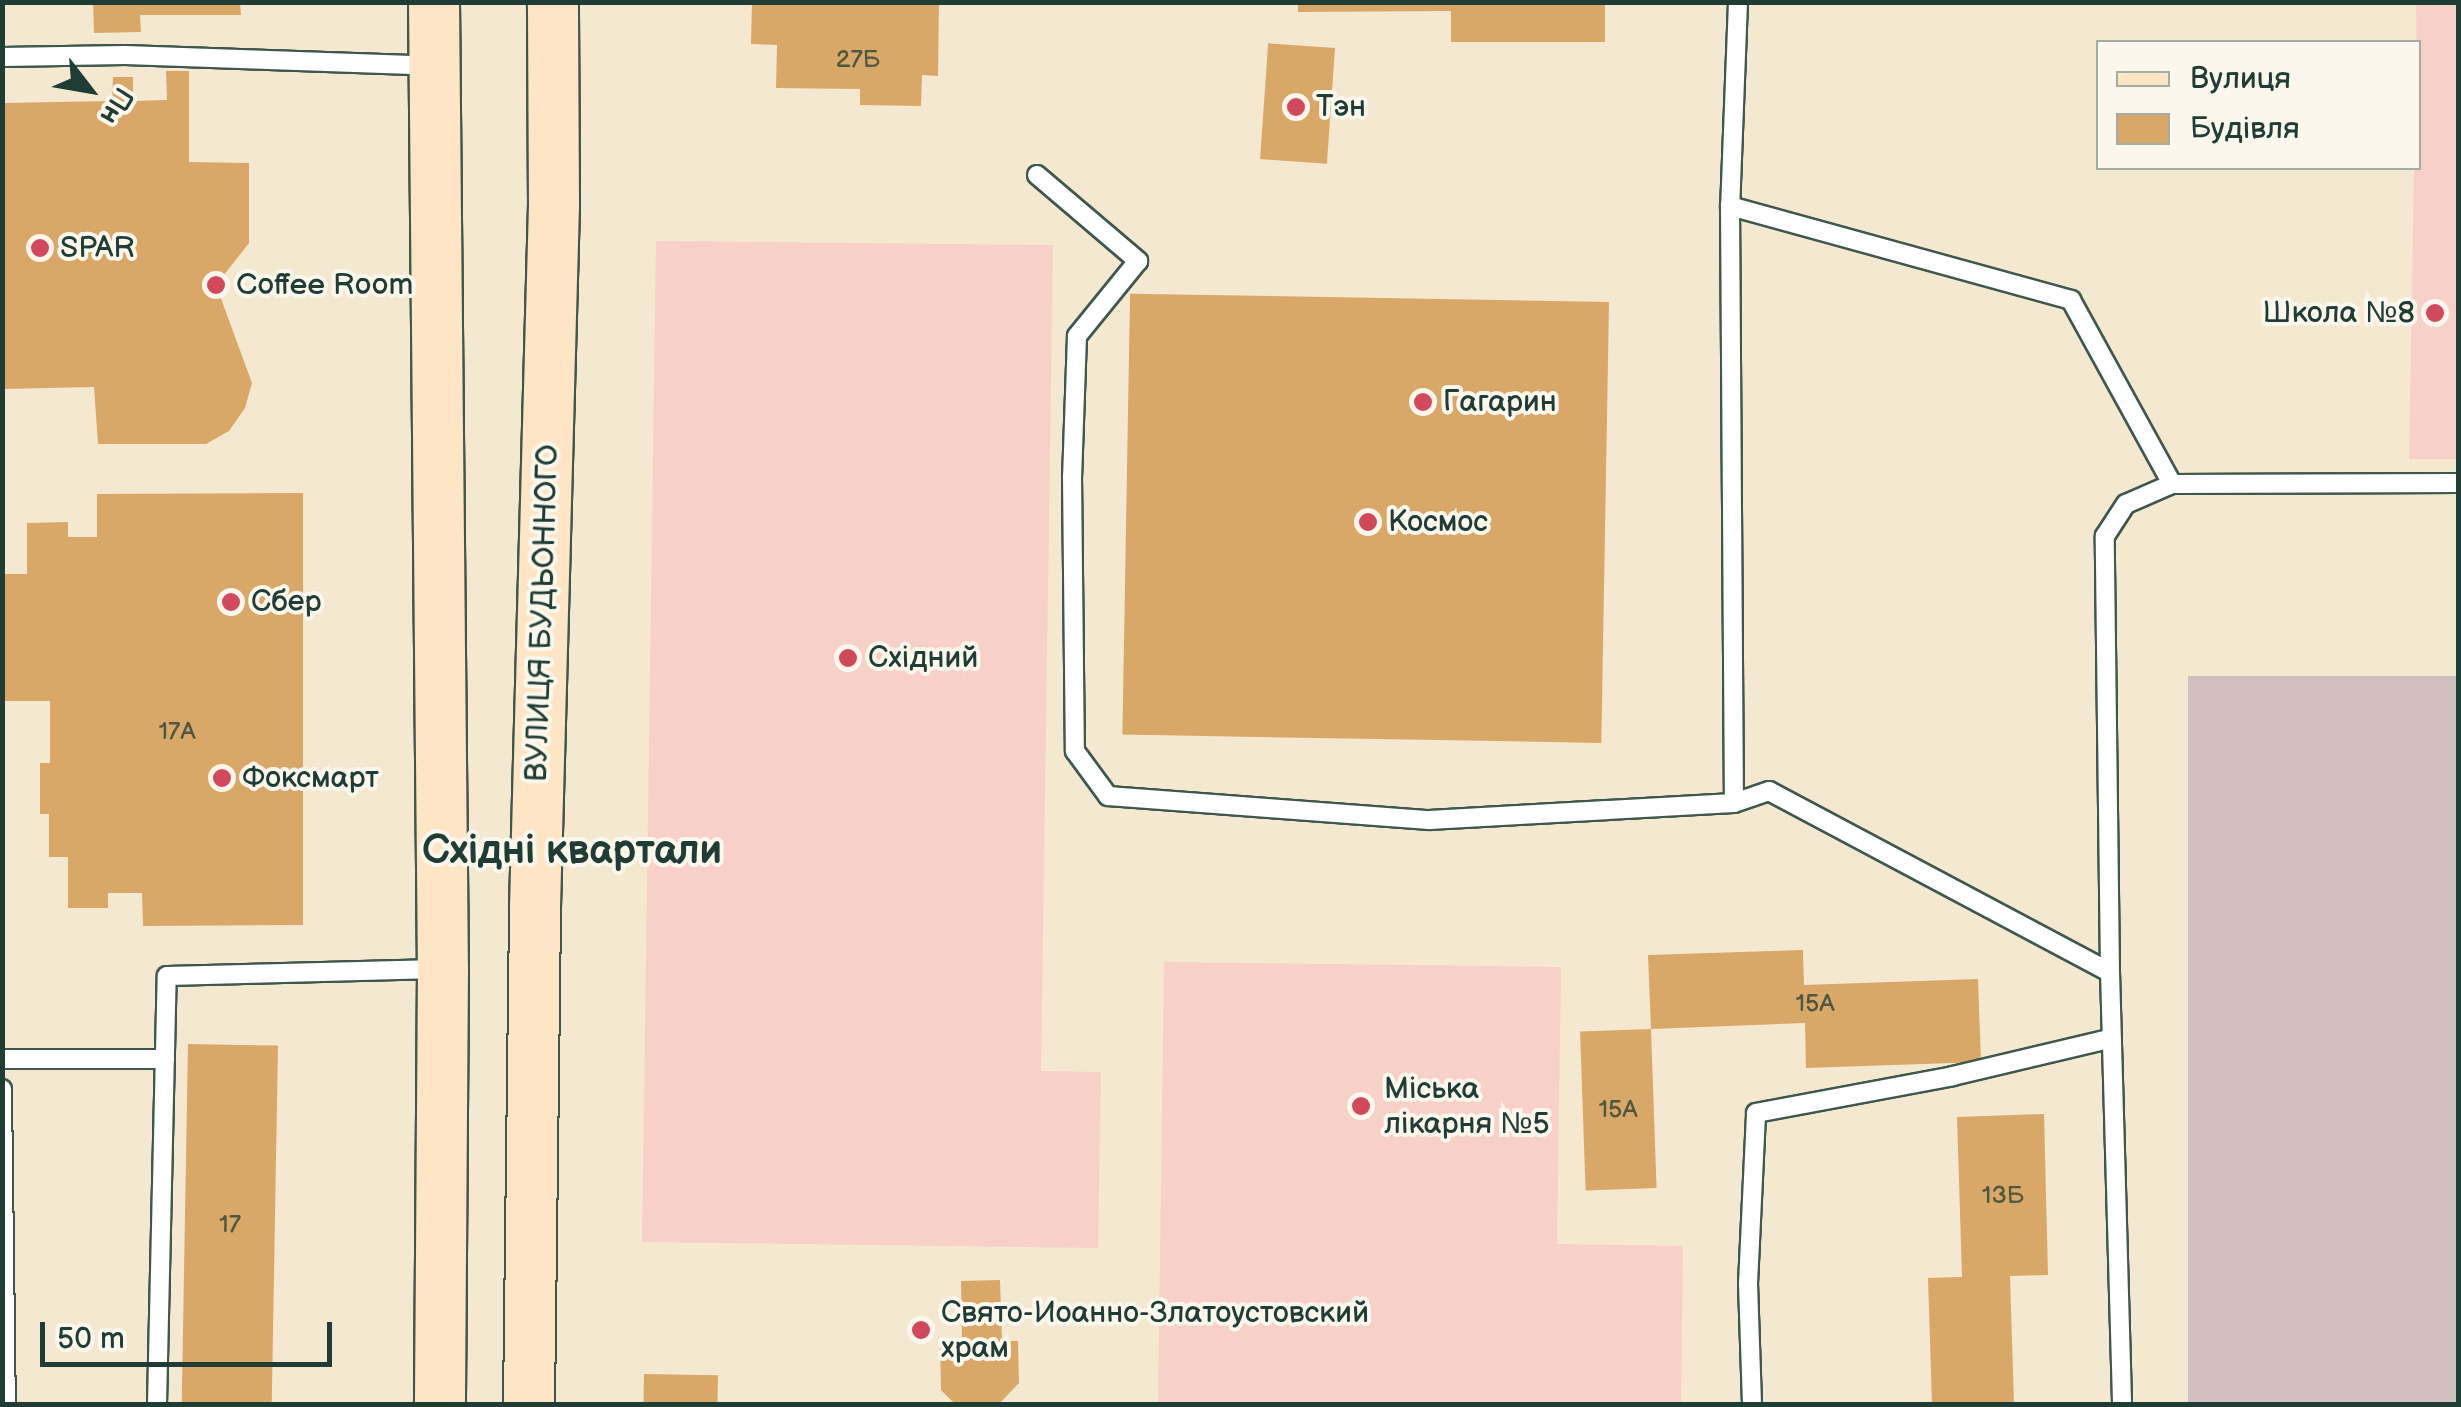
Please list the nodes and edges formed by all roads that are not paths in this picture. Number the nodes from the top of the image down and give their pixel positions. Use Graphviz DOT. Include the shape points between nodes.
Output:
graph roads {
  1 [pos="434,2"];
  2 [pos="553,2"];
  3 [pos="1738,2"];
  4 [pos="2,57"];
  5 [pos="434,66"];
  6 [pos="1038,175"];
  7 [pos="1730,206"];
  8 [pos="2172,484"];
  9 [pos="2458,484"];
  10 [pos="1734,803"];
  11 [pos="443,969"];
  12 [pos="2110,972"];
  13 [pos="2112,1038"];
  14 [pos="2,1059"];
  15 [pos="165,1059"];
  16 [pos="2,1090"];
  17 [pos="6,1404"];
  18 [pos="158,1404"];
  19 [pos="440,1404"];
  20 [pos="529,1404"];
  21 [pos="1752,1404"];
  22 [pos="2122,1404"];
  1 -- 5 [label="main road"];
  2 -- 20 [label="main road, ВУЛИЦЯ БУДЬОННОГО"];
  3 -- 7 [label="lane"];
  4 -- 5 [label="lane"];
  5 -- 11 [label="main road"];
  6 -- 10 [label="lane" via="1138,261 1077,336 1074,751 1108,796 1428,820"];
  7 -- 8 [label="lane" via="2071,300"];
  7 -- 10 [label="lane"];
  8 -- 9 [label="lane"];
  8 -- 12 [label="lane" via="2126,504 2104,536"];
  10 -- 12 [label="lane" via="1769,791"];
  11 -- 15 [label="lane" via="167,976"];
  11 -- 19 [label="main road"];
  12 -- 13 [label="lane"];
  13 -- 21 [label="lane" via="1756,1114 1748,1284"];
  13 -- 22 [label="lane"];
  14 -- 15 [label="lane"];
  15 -- 18 [label="lane"];
  16 -- 17 [label="lane"];
}
